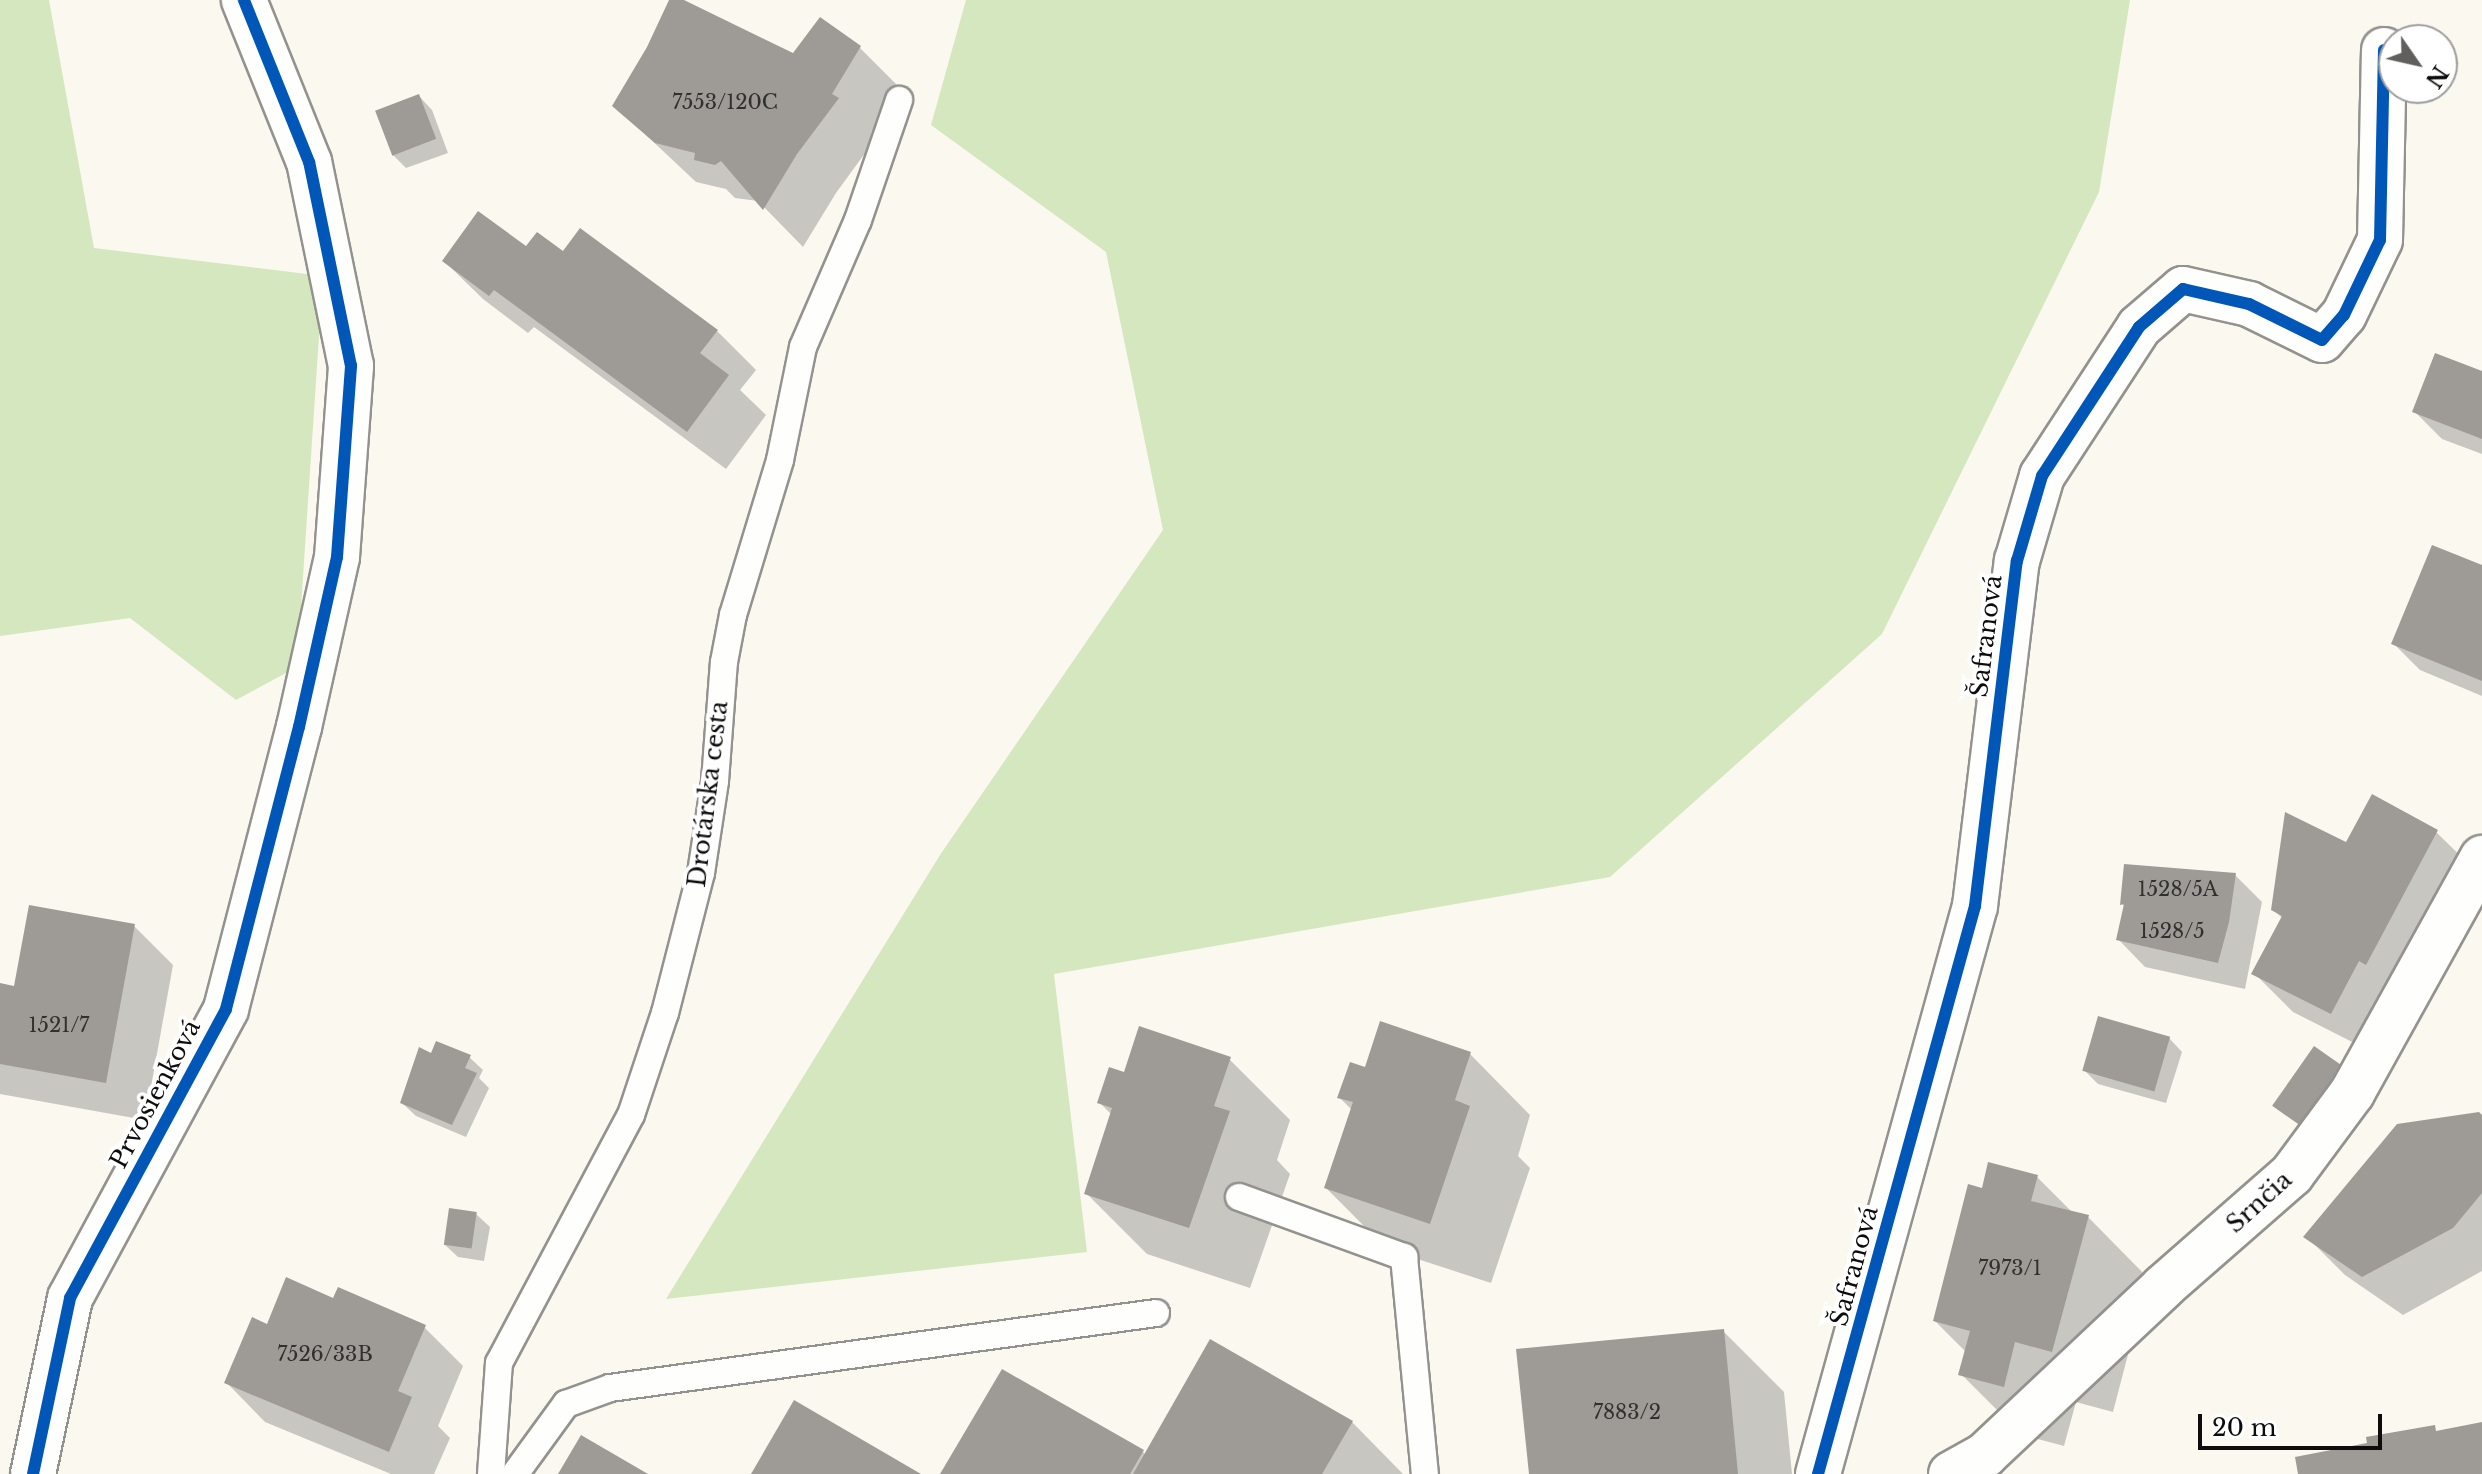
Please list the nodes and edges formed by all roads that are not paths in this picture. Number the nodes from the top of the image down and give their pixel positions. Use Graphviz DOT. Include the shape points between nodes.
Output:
graph roads {
  1 [pos="244,0"];
  2 [pos="899,100"];
  3 [pos="2383,104"];
  4 [pos="2482,858"];
  5 [pos="1239,1197"];
  6 [pos="1156,1313"];
  7 [pos="33,1474"];
  8 [pos="491,1474"];
  9 [pos="515,1474"];
  10 [pos="1425,1474"];
  11 [pos="1818,1474"];
  12 [pos="1951,1474"];
  1 -- 7 [label="street, Prvosienková" via="309,162 351,366 337,557 226,1009 70,1298"];
  2 -- 8 [label="lane, Drotárska cesta" via="858,220 803,347 780,460 733,615 701,873 665,1013 631,1115 499,1363"];
  3 -- 11 [label="street, Šafranová" via="2380,240 2344,315 2322,340 2249,304 2183,289 2139,327 2042,476 2017,561 1975,906"];
  4 -- 12 [label="street, Srnčia" via="2352,1093 2292,1174 1985,1455"];
  5 -- 10 [label="lane" via="1404,1257"];
  6 -- 9 [label="lane" via="610,1388 566,1404"];
}
